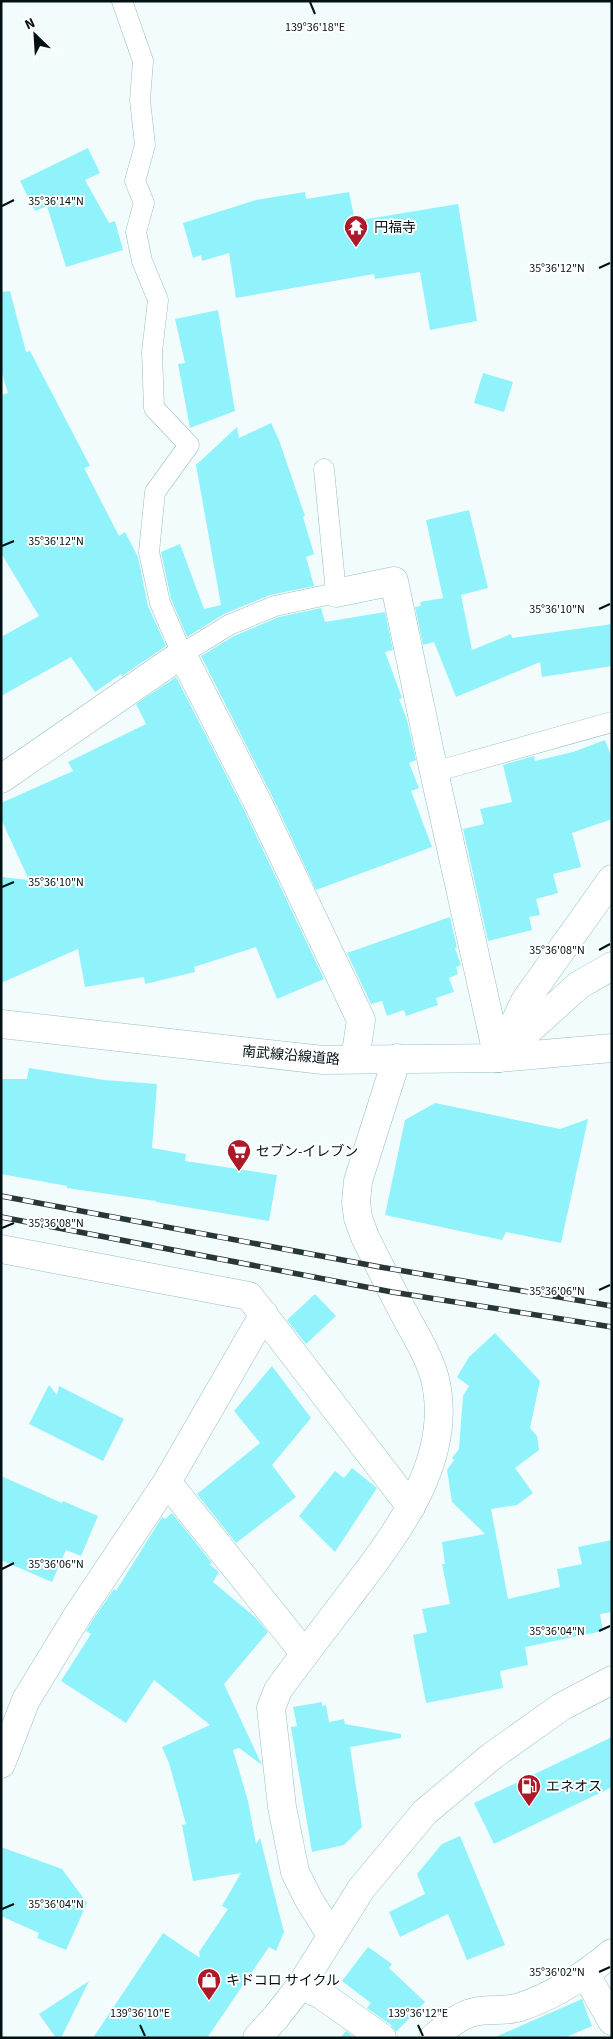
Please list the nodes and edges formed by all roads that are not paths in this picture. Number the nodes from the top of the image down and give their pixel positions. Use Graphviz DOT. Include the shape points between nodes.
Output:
graph roads {
  1 [pos="122,1"];
  2 [pos="324,468"];
  3 [pos="336,593"];
  4 [pos="182,654"];
  5 [pos="612,722"];
  6 [pos="434,772"];
  7 [pos="1,779"];
  8 [pos="612,879"];
  9 [pos="612,966"];
  10 [pos="1,1024"];
  11 [pos="612,1048"];
  12 [pos="397,1058"];
  13 [pos="498,1058"];
  14 [pos="355,1059"];
  15 [pos="1,1249"];
  16 [pos="264,1314"];
  17 [pos="167,1482"];
  18 [pos="411,1507"];
  19 [pos="305,1654"];
  20 [pos="612,1680"];
  21 [pos="1,1764"];
  22 [pos="331,1935"];
  23 [pos="612,1953"];
  24 [pos="586,1975"];
  25 [pos="301,1985"];
  26 [pos="612,2021"];
  27 [pos="257,2038"];
  28 [pos="382,2038"];
  29 [pos="433,2038"];
  1 -- 4 [label="lane" via="143,61 140,100 145,145 135,181 144,203 136,232 142,261 158,300 152,352 154,408 189,445 156,492 149,552 160,603"];
  2 -- 3 [label="lane"];
  3 -- 4 [label="lane" via="275,606 230,625"];
  3 -- 6 [label="street" via="394,580"];
  4 -- 7 [label="street"];
  4 -- 14 [label="street" via="259,805 361,1020"];
  5 -- 6 [label="lane"];
  6 -- 13 [label="street"];
  8 -- 13 [label="street" via="526,1001"];
  9 -- 13 [label="street" via="579,985"];
  10 -- 14 [label="street, 南武線沿線道路" via="323,1060"];
  11 -- 13 [label="street, 南武線沿線道路"];
  12 -- 13 [label="street, 南武線沿線道路"];
  12 -- 14 [label="street, 南武線沿線道路"];
  12 -- 18 [label="street" via="363,1162 356,1202 365,1237 424,1350 440,1403 437,1436 428,1471"];
  15 -- 16 [label="street" via="250,1296"];
  16 -- 17 [label="street"];
  16 -- 18 [label="street"];
  17 -- 19 [label="street"];
  17 -- 21 [label="street" via="79,1613 26,1700"];
  18 -- 19 [label="street" via="386,1548"];
  19 -- 22 [label="street" via="278,1690 271,1708 282,1807 295,1872"];
  20 -- 22 [label="street" via="561,1707 530,1729 492,1756 426,1812 362,1889"];
  22 -- 25 [label="street"];
  23 -- 24 [label="street"];
  24 -- 26 [label="street"];
  24 -- 29 [label="street" via="518,2008 475,2012 452,2021"];
  25 -- 27 [label="street"];
  25 -- 28 [label="street" via="323,1996"];
}
